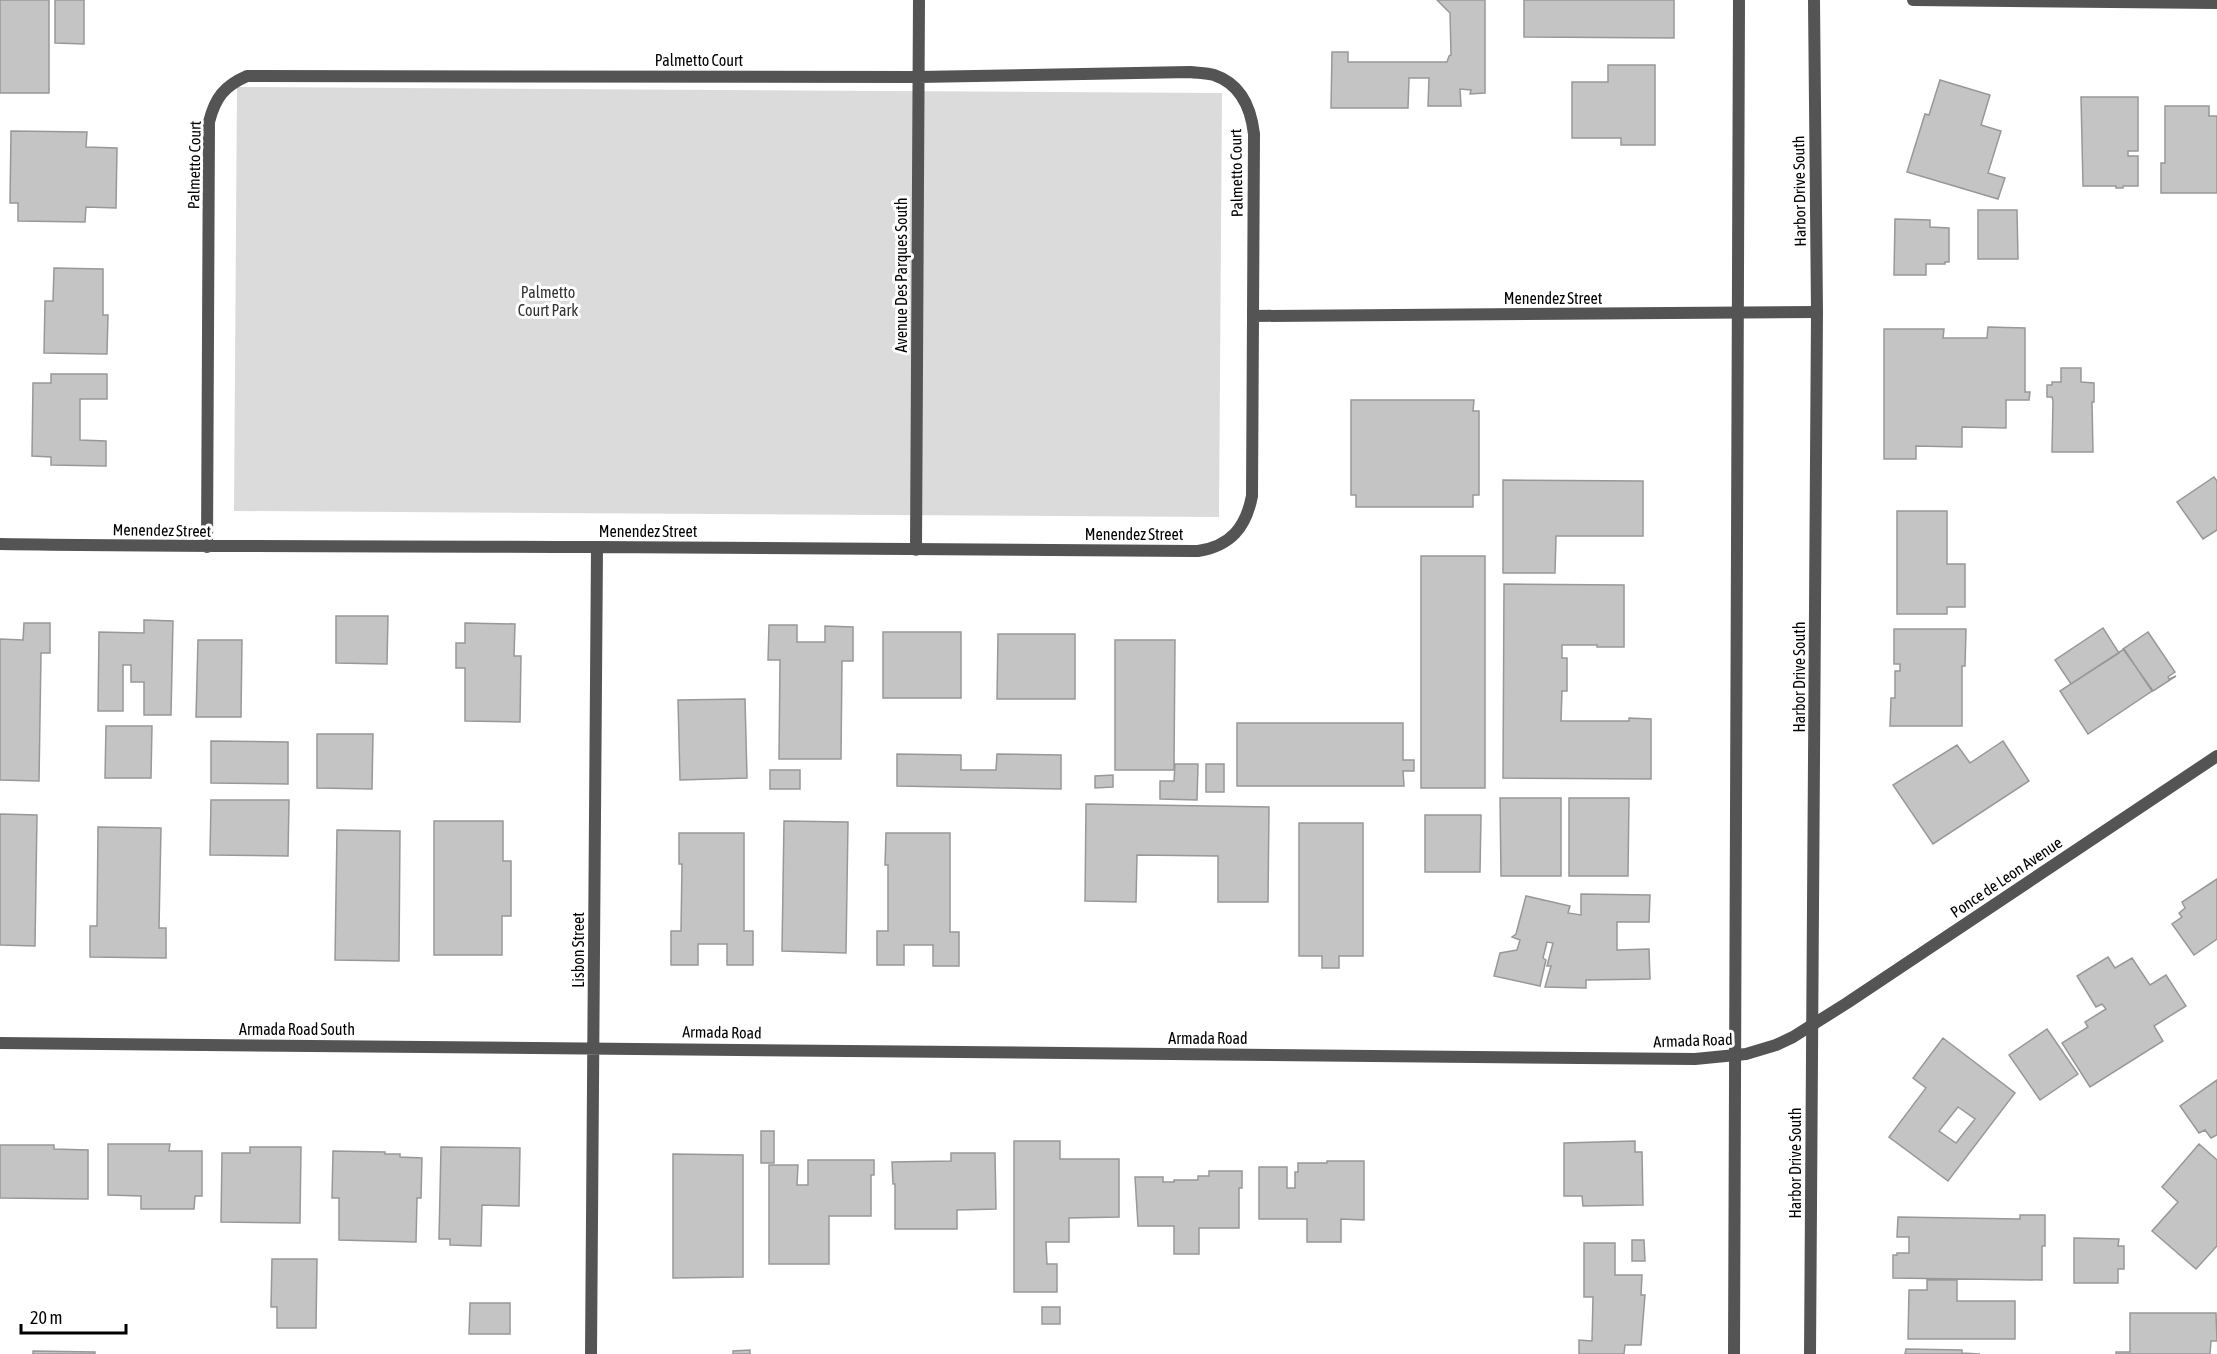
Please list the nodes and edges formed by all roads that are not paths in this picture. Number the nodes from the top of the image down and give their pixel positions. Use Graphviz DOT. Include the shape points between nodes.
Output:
graph roads {
  1 [pos="919,0"];
  2 [pos="1739,0"];
  3 [pos="1814,0"];
  4 [pos="1913,0"];
  5 [pos="2217,3"];
  6 [pos="918,77"];
  7 [pos="1817,312"];
  8 [pos="1738,313"];
  9 [pos="1253,316"];
  10 [pos="1252,482"];
  11 [pos="0,544"];
  12 [pos="207,547"];
  13 [pos="597,547"];
  14 [pos="916,550"];
  15 [pos="2217,756"];
  16 [pos="1813,1024"];
  17 [pos="0,1043"];
  18 [pos="594,1047"];
  19 [pos="1735,1057"];
  20 [pos="591,1354"];
  21 [pos="1734,1354"];
  22 [pos="1810,1354"];
  1 -- 6 [label="street, Avenue Des Parques South"];
  2 -- 8 [label="street"];
  3 -- 7 [label="street, Harbor Drive South"];
  4 -- 5 [label="street"];
  6 -- 9 [label="street, Palmetto Court" via="1190,72 1213,75 1230,83 1252,112"];
  6 -- 12 [label="street, Palmetto Court" via="247,76 233,82 221,92 209,122"];
  6 -- 14 [label="street, Avenue Des Parques South"];
  7 -- 8 [label="street, Menendez Street"];
  7 -- 16 [label="street, Harbor Drive South"];
  8 -- 9 [label="street, Menendez Street"];
  8 -- 19 [label="street"];
  9 -- 10 [label="street, Palmetto Court"];
  10 -- 14 [label="street, Menendez Street" via="1245,520 1230,538 1210,549"];
  11 -- 12 [label="street, Menendez Street"];
  12 -- 13 [label="street, Menendez Street"];
  13 -- 14 [label="street, Menendez Street"];
  13 -- 18 [label="street, Lisbon Street"];
  15 -- 16 [label="street, Ponce de Leon Avenue"];
  16 -- 19 [label="street, Armada Road" via="1776,1045"];
  16 -- 22 [label="street, Harbor Drive South"];
  17 -- 18 [label="street, Armada Road South"];
  18 -- 19 [label="street, Armada Road"];
  18 -- 20 [label="street, Lisbon Street"];
  19 -- 21 [label="street"];
}
